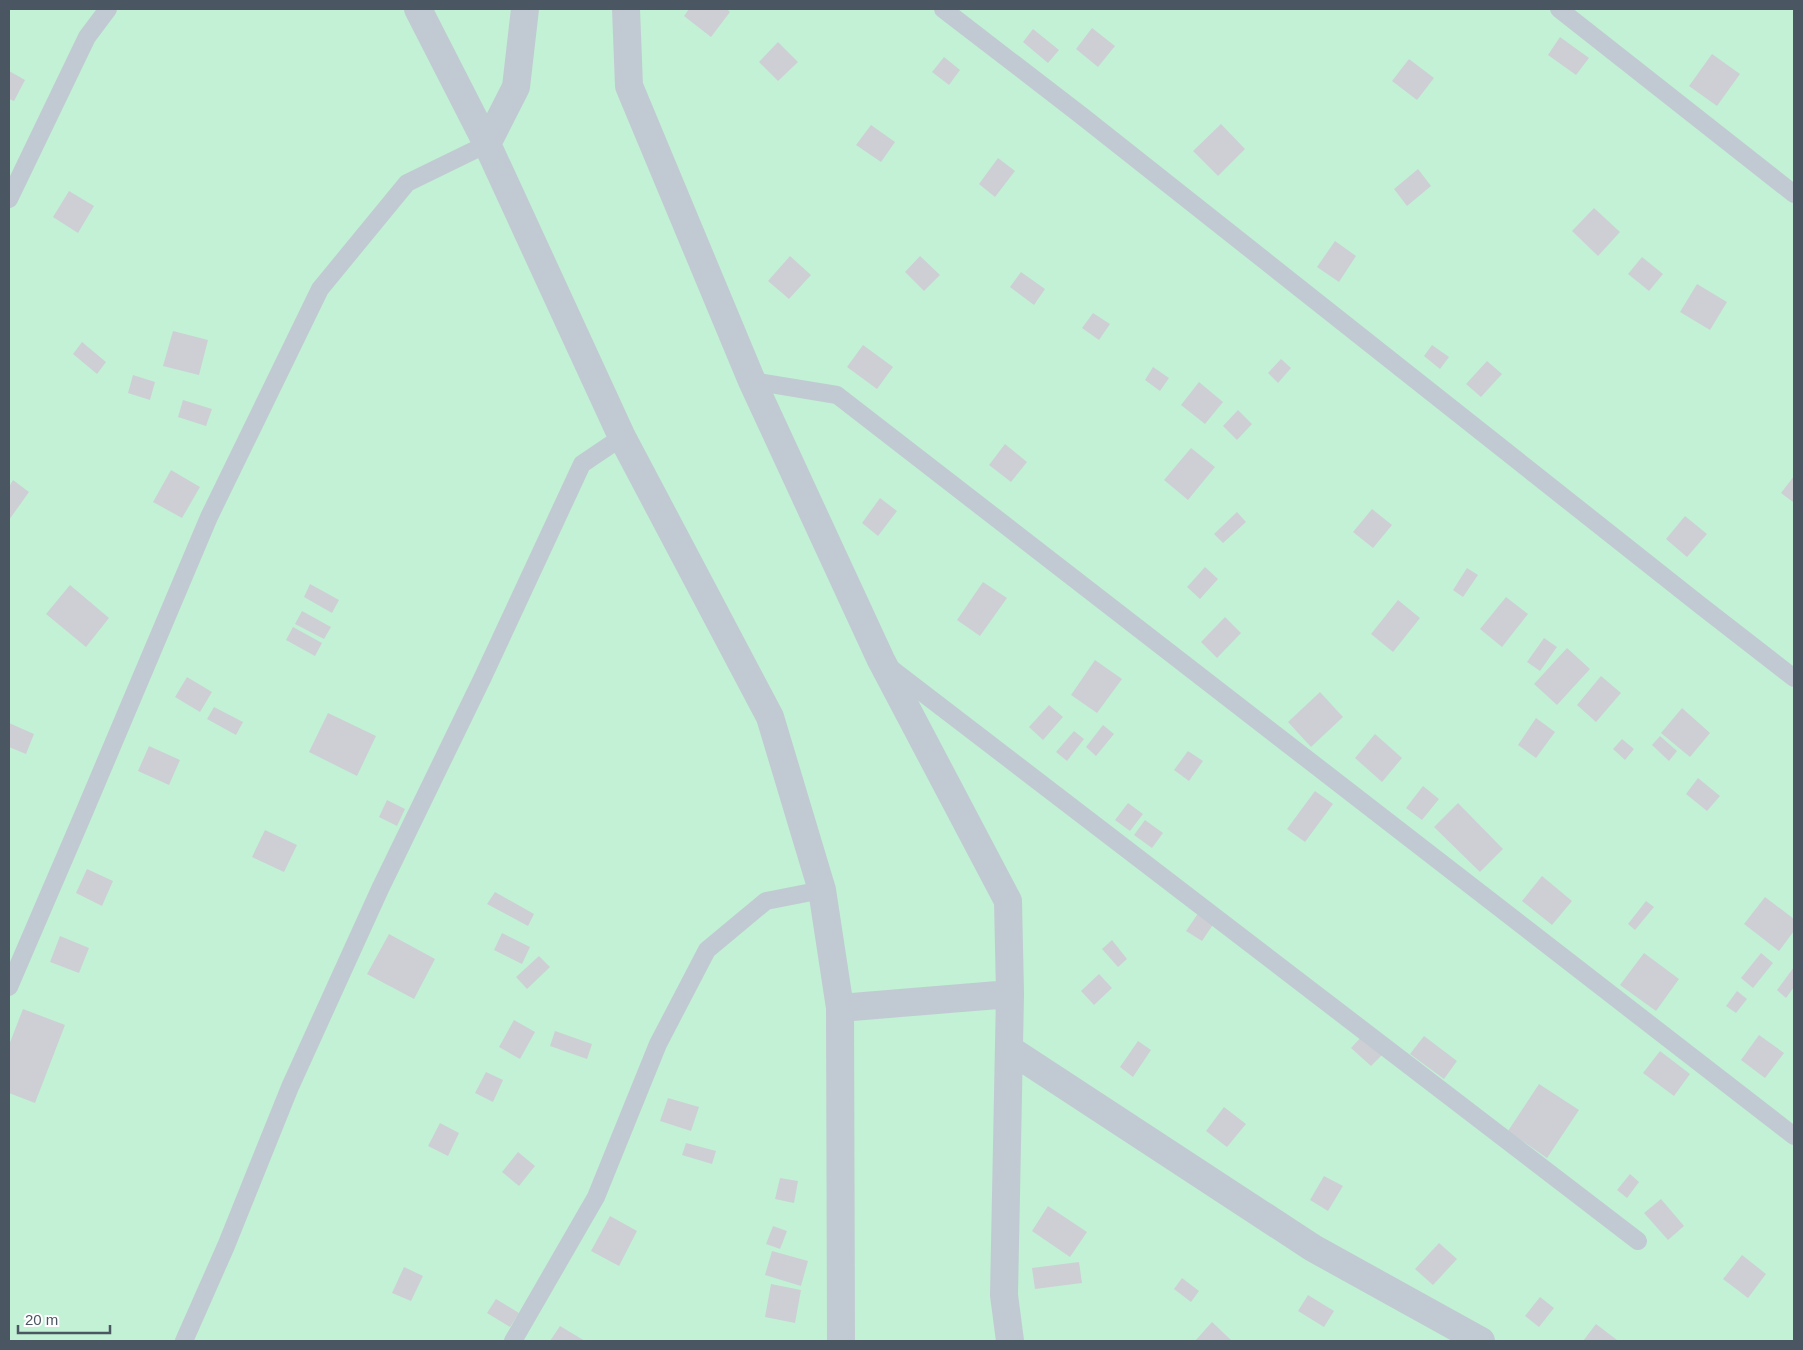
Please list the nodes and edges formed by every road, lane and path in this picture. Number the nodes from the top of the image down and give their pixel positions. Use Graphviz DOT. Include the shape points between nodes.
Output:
graph roads {
  1 [pos="108,9"];
  2 [pos="418,9"];
  3 [pos="525,9"];
  4 [pos="626,9"];
  5 [pos="943,9"];
  6 [pos="1559,9"];
  7 [pos="487,144"];
  8 [pos="1794,194"];
  9 [pos="9,200"];
  10 [pos="752,381"];
  11 [pos="622,437"];
  12 [pos="881,660"];
  13 [pos="1794,678"];
  14 [pos="822,890"];
  15 [pos="9,987"];
  16 [pos="1010,994"];
  17 [pos="840,1008"];
  18 [pos="1009,1049"];
  19 [pos="1794,1136"];
  20 [pos="1638,1241"];
  21 [pos="184,1341"];
  22 [pos="514,1341"];
  23 [pos="841,1341"];
  24 [pos="1010,1341"];
  25 [pos="1481,1341"];
  1 -- 9 [label="lane" via="87,37"];
  2 -- 7 [label="street"];
  3 -- 7 [label="street" via="516,87"];
  4 -- 10 [label="street" via="629,86"];
  5 -- 13 [label="lane"];
  6 -- 8 [label="lane"];
  7 -- 11 [label="street"];
  7 -- 15 [label="lane" via="407,183 320,290 208,517"];
  10 -- 12 [label="street"];
  10 -- 19 [label="lane" via="837,395"];
  11 -- 14 [label="street" via="770,716"];
  11 -- 21 [label="lane" via="582,464 290,1087"];
  12 -- 16 [label="street" via="1008,901"];
  12 -- 20 [label="lane"];
  14 -- 17 [label="street"];
  14 -- 22 [label="lane" via="766,901 706,950 658,1044 596,1197"];
  16 -- 17 [label="street"];
  16 -- 18 [label="street"];
  17 -- 23 [label="street"];
  18 -- 24 [label="street" via="1004,1295"];
  18 -- 25 [label="street" via="1313,1248"];
}
